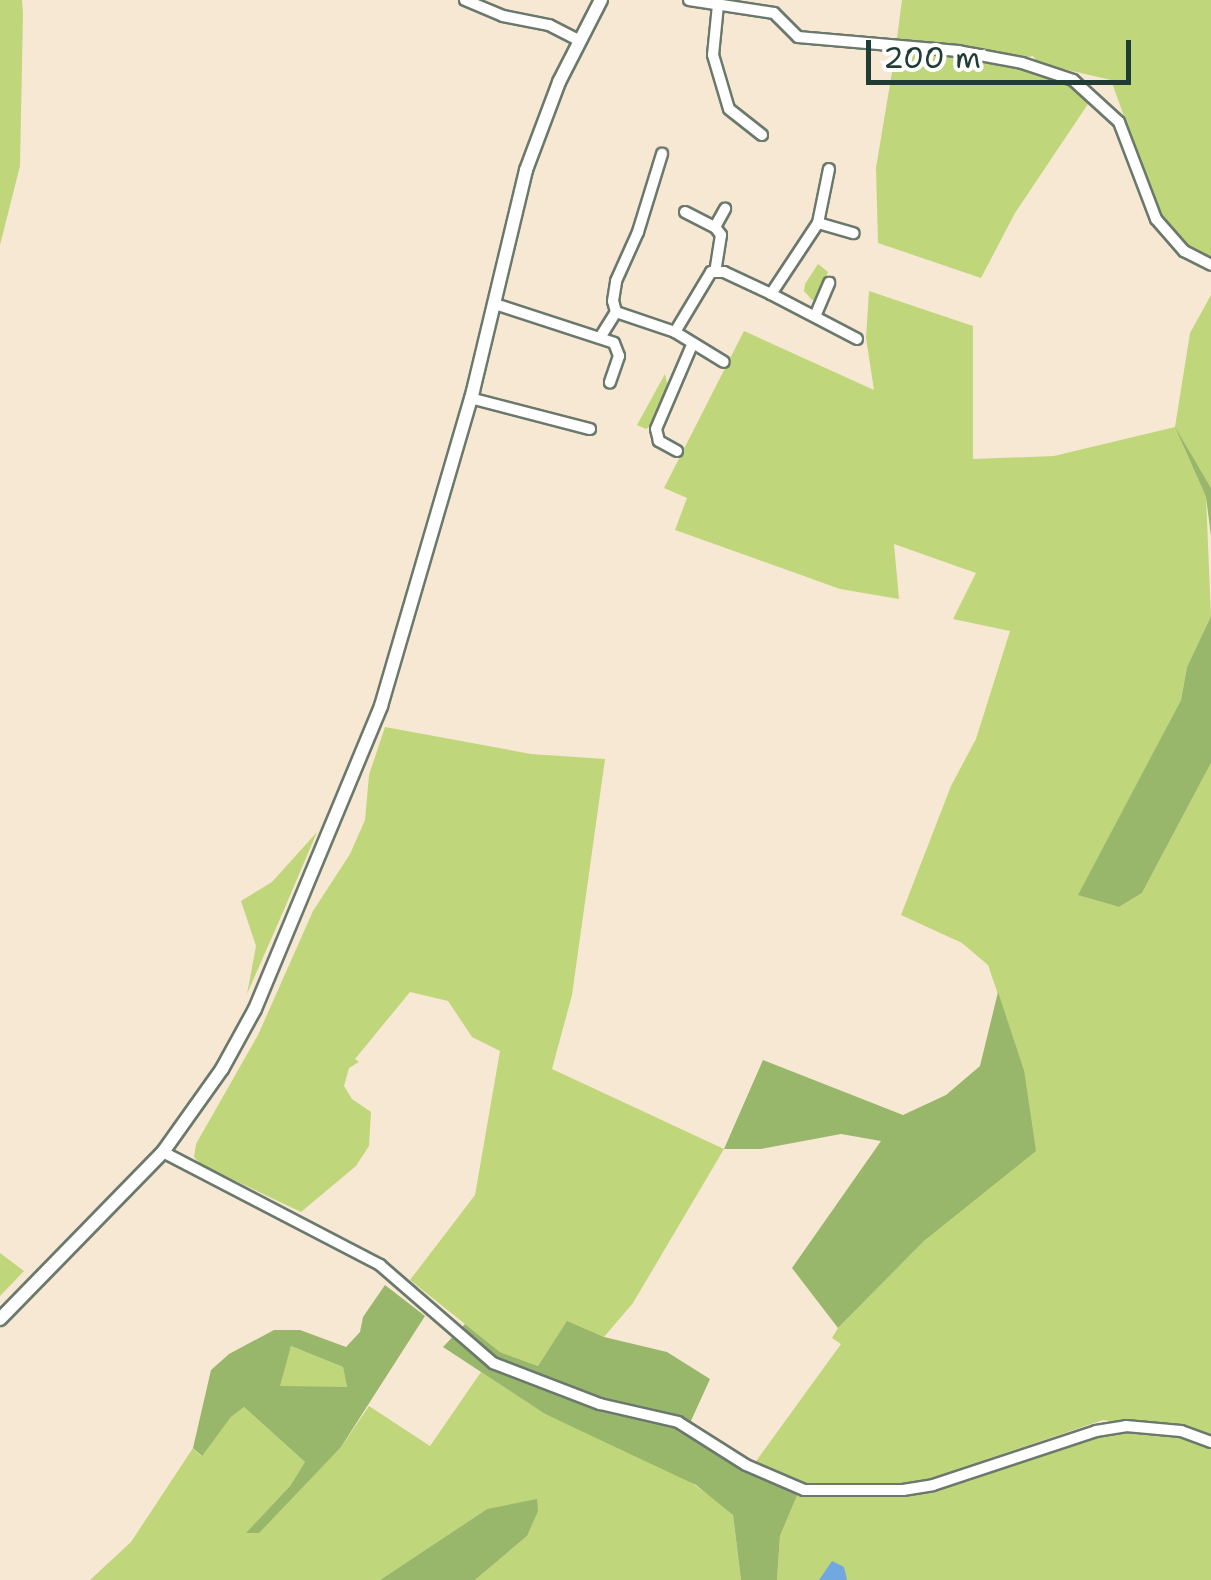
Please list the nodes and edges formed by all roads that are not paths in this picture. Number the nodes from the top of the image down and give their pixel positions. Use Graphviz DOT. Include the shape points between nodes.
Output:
graph roads {
  1 [pos="465,0"];
  2 [pos="601,0"];
  3 [pos="689,0"];
  4 [pos="776,0"];
  5 [pos="718,5"];
  6 [pos="774,13"];
  7 [pos="579,40"];
  8 [pos="762,135"];
  9 [pos="662,154"];
  10 [pos="830,169"];
  11 [pos="724,209"];
  12 [pos="685,212"];
  13 [pos="818,223"];
  14 [pos="715,227"];
  15 [pos="854,233"];
  16 [pos="1211,265"];
  17 [pos="715,272"];
  18 [pos="830,283"];
  19 [pos="771,294"];
  20 [pos="495,304"];
  21 [pos="616,312"];
  22 [pos="816,314"];
  23 [pos="675,332"];
  24 [pos="601,336"];
  25 [pos="857,339"];
  26 [pos="692,345"];
  27 [pos="724,362"];
  28 [pos="610,382"];
  29 [pos="470,398"];
  30 [pos="590,429"];
  31 [pos="678,451"];
  32 [pos="163,1152"];
  33 [pos="0,1319"];
  34 [pos="1211,1442"];
  1 -- 7 [label="street"];
  2 -- 7 [label="main road"];
  3 -- 5 [label="street"];
  4 -- 6 [label="street"];
  5 -- 6 [label="street"];
  5 -- 8 [label="street" via="713,55 729,109"];
  6 -- 16 [label="street" via="798,37 958,52 1073,80 1119,122 1156,220 1184,251"];
  7 -- 20 [label="main road" via="526,170"];
  9 -- 21 [label="street" via="614,289"];
  10 -- 13 [label="street"];
  11 -- 14 [label="street"];
  12 -- 14 [label="street"];
  13 -- 15 [label="street"];
  13 -- 19 [label="street"];
  14 -- 17 [label="street" via="722,240"];
  17 -- 19 [label="street"];
  17 -- 23 [label="street" via="704,278"];
  18 -- 22 [label="street"];
  19 -- 22 [label="street"];
  20 -- 24 [label="street"];
  20 -- 29 [label="main road"];
  21 -- 23 [label="street"];
  21 -- 24 [label="street"];
  22 -- 25 [label="street"];
  23 -- 26 [label="street"];
  24 -- 28 [label="street" via="620,352"];
  26 -- 27 [label="street"];
  26 -- 31 [label="street" via="656,430 659,441"];
  29 -- 30 [label="street"];
  29 -- 32 [label="main road" via="360,763 255,1009"];
  32 -- 33 [label="main road"];
  32 -- 34 [label="street" via="380,1265 494,1363 600,1404 678,1422 804,1490 903,1490 1126,1426 1180,1431"];
}
